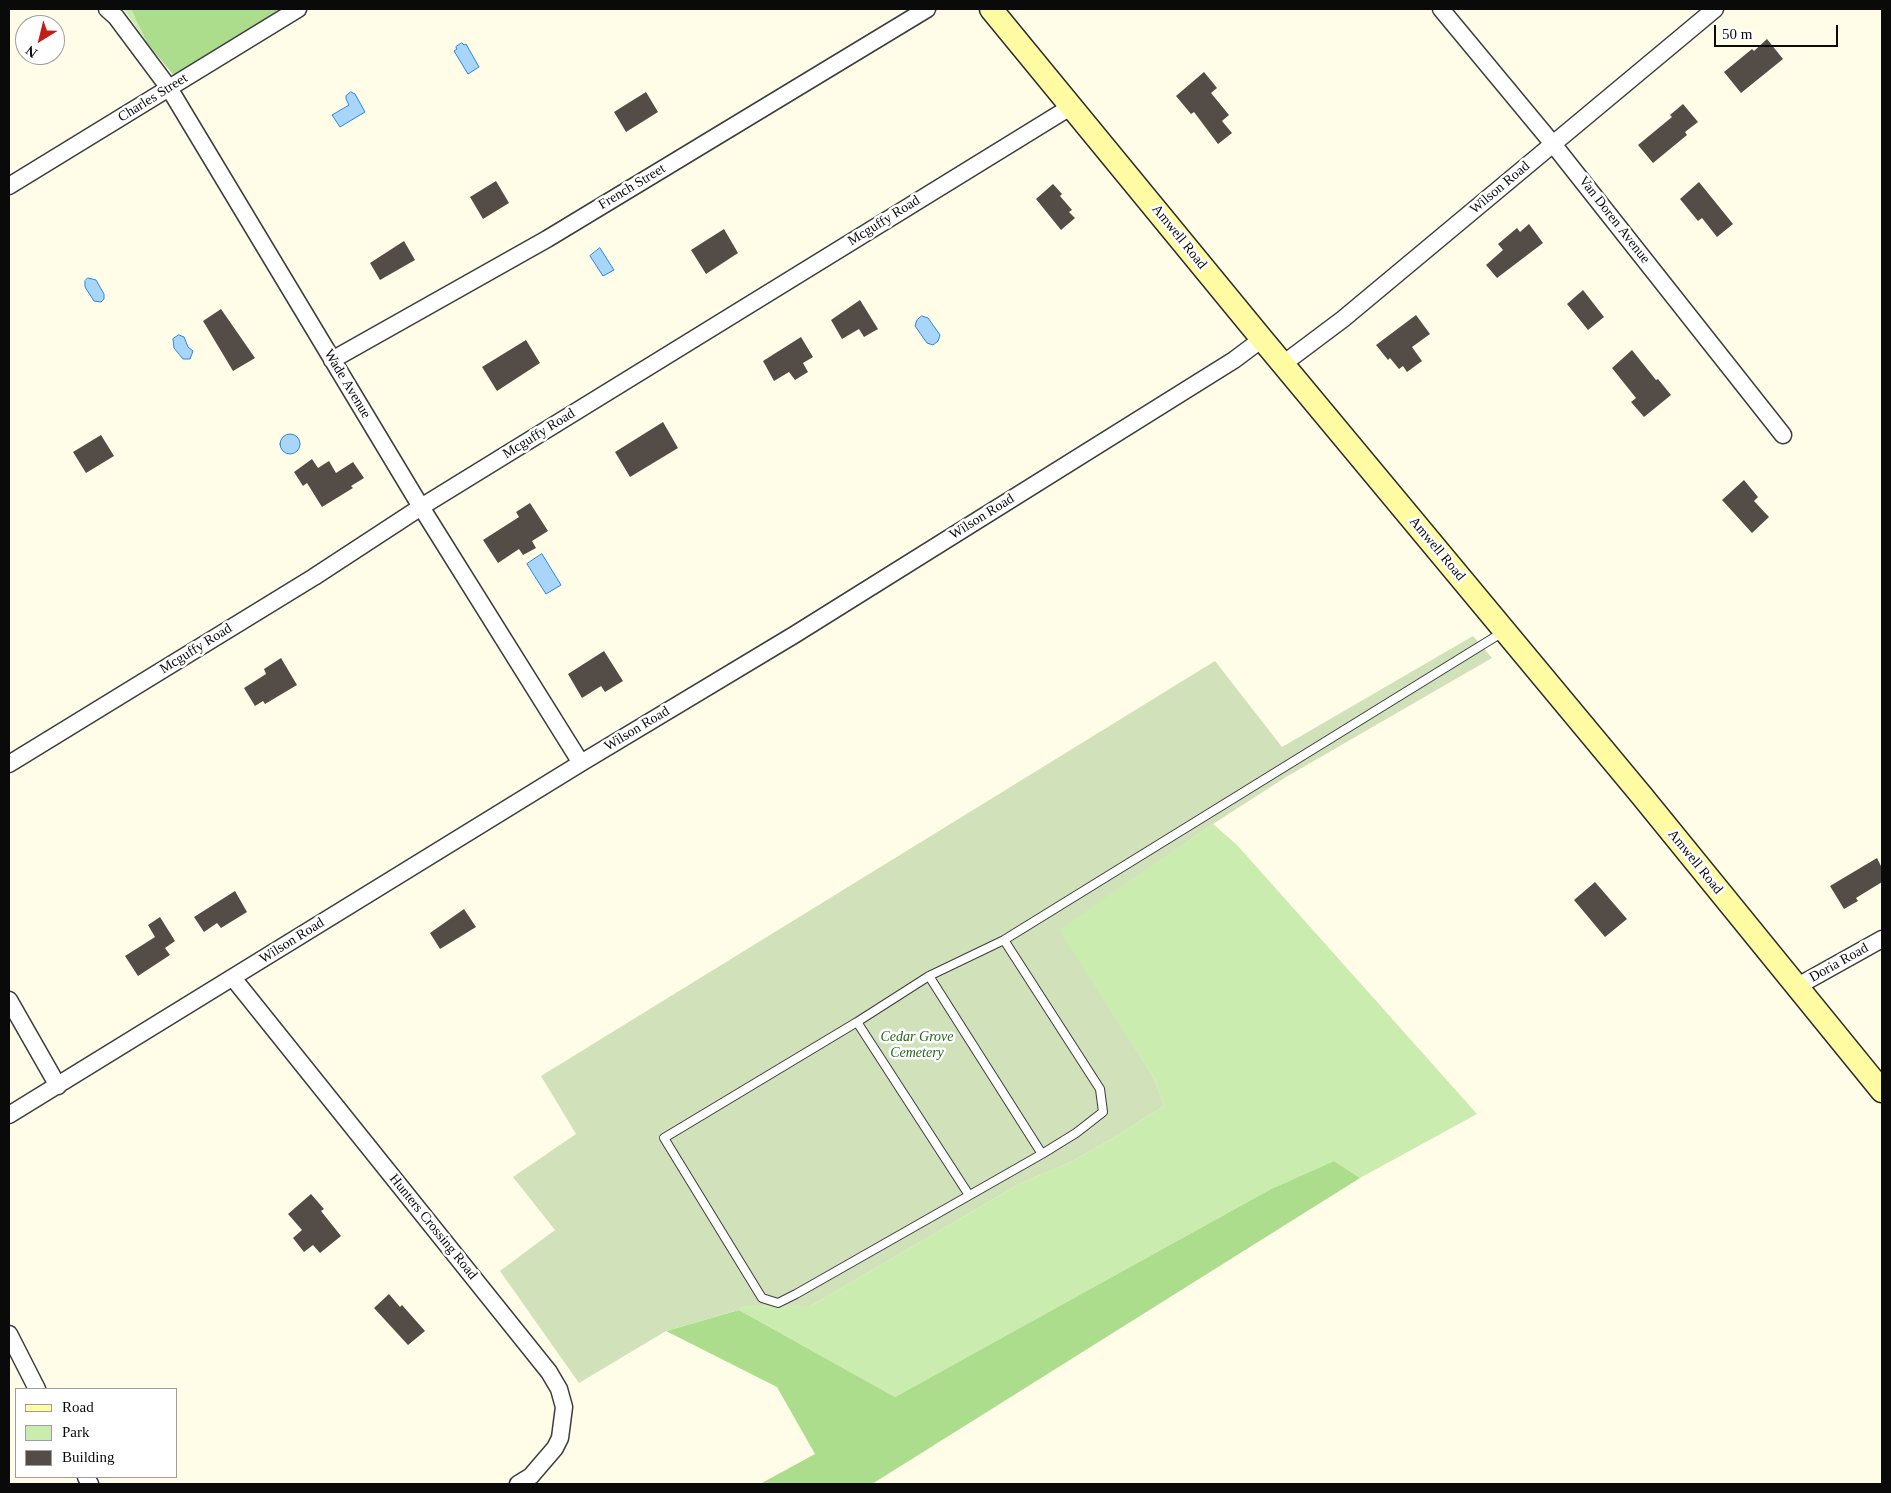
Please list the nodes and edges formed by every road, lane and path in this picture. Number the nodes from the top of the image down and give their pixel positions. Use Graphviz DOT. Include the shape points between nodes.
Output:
graph roads {
  1 [pos="108,9"];
  2 [pos="298,9"];
  3 [pos="928,9"];
  4 [pos="991,9"];
  5 [pos="1441,9"];
  6 [pos="1715,9"];
  7 [pos="169,88"];
  8 [pos="1072,106"];
  9 [pos="1553,144"];
  10 [pos="9,186"];
  11 [pos="1262,339"];
  12 [pos="332,360"];
  13 [pos="1284,364"];
  14 [pos="1783,435"];
  15 [pos="421,507"];
  16 [pos="1505,631"];
  17 [pos="581,763"];
  18 [pos="9,764"];
  19 [pos="1882,939"];
  20 [pos="1004,940"];
  21 [pos="929,976"];
  22 [pos="233,978"];
  23 [pos="1796,987"];
  24 [pos="9,1000"];
  25 [pos="857,1022"];
  26 [pos="58,1086"];
  27 [pos="1882,1090"];
  28 [pos="9,1115"];
  29 [pos="1042,1154"];
  30 [pos="969,1195"];
  31 [pos="9,1334"];
  32 [pos="36,1388"];
  33 [pos="518,1484"];
  1 -- 7 [label="street, Wade Avenue"];
  2 -- 7 [label="street, Charles Street"];
  3 -- 12 [label="street, French Street" via="556,234"];
  4 -- 8 [label="main road, Amwell Road"];
  5 -- 9 [label="street, Van Doren Avenue"];
  6 -- 9 [label="street, Wilson Road"];
  7 -- 10 [label="street, Charles Street"];
  7 -- 12 [label="street, Wade Avenue"];
  8 -- 11 [label="main road, Amwell Road"];
  8 -- 15 [label="street, Mcguffy Road"];
  9 -- 13 [label="street, Wilson Road" via="1343,319"];
  9 -- 14 [label="street, Van Doren Avenue"];
  11 -- 13 [label="main road, Amwell Road"];
  11 -- 17 [label="street, Wilson Road" via="1234,360 802,630"];
  12 -- 15 [label="street, Wade Avenue"];
  13 -- 16 [label="main road, Amwell Road"];
  15 -- 17 [label="street, Wade Avenue"];
  15 -- 18 [label="street, Mcguffy Road" via="314,577"];
  16 -- 20 [label="lane"];
  16 -- 23 [label="main road, Amwell Road"];
  17 -- 22 [label="street, Wilson Road"];
  19 -- 23 [label="street, Doria Road"];
  20 -- 21 [label="lane"];
  20 -- 29 [label="lane" via="1100,1088 1104,1112"];
  21 -- 25 [label="lane"];
  21 -- 29 [label="lane"];
  22 -- 26 [label="street, Wilson Road"];
  22 -- 33 [label="street, Hunters Crossing Road" via="549,1372 564,1407 557,1443 531,1476"];
  23 -- 27 [label="main road, Amwell Road"];
  24 -- 26 [label="street"];
  25 -- 30 [label="lane"];
  25 -- 30 [label="lane" via="664,1138 762,1298 778,1303"];
  26 -- 28 [label="street, Wilson Road"];
  29 -- 30 [label="lane"];
  31 -- 32 [label="street"];
}
